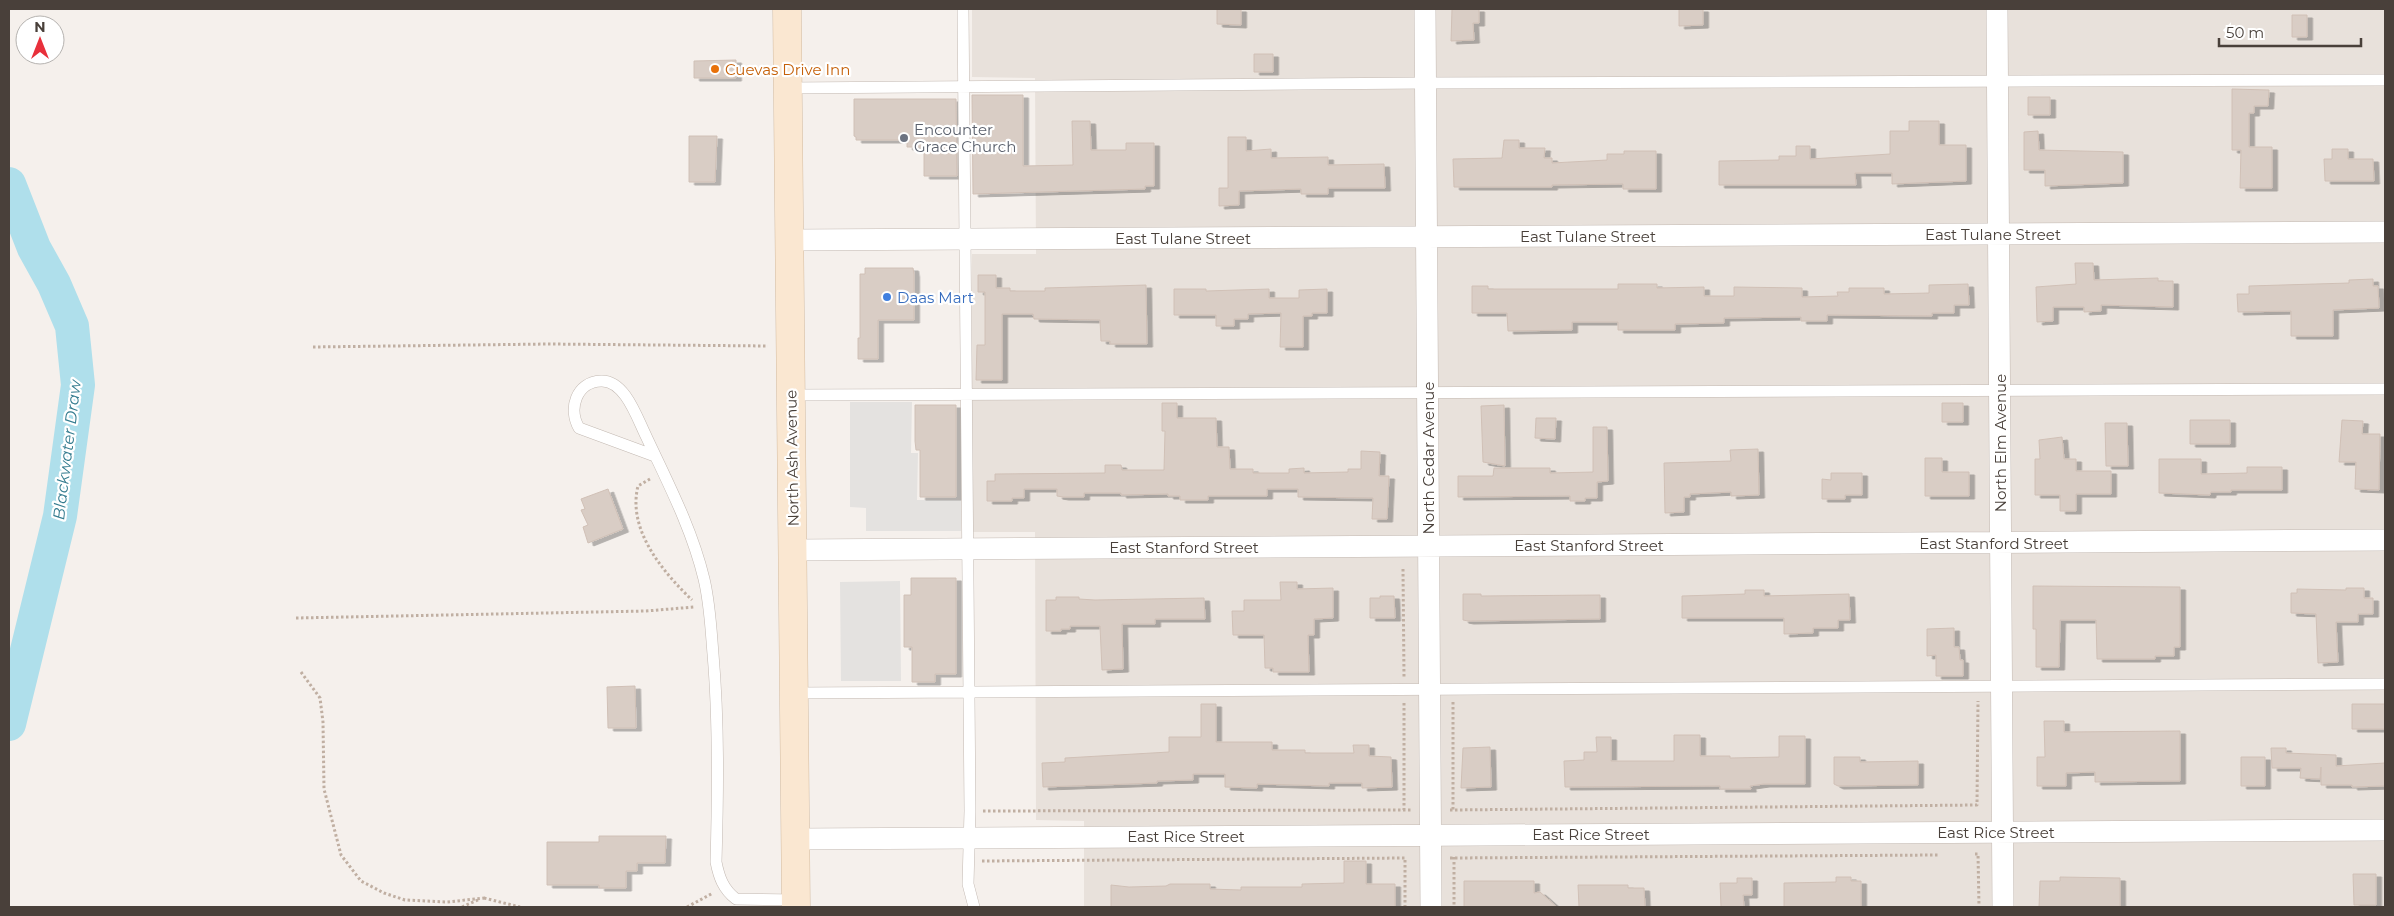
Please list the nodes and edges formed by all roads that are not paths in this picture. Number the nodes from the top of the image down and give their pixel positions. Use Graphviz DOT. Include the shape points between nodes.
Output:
graph roads {
  1 [pos="787,9"];
  2 [pos="963,9"];
  3 [pos="1425,9"];
  4 [pos="1997,9"];
  5 [pos="2385,80"];
  6 [pos="1425,83"];
  7 [pos="1997,83"];
  8 [pos="964,86"];
  9 [pos="788,88"];
  10 [pos="2385,232"];
  11 [pos="1998,234"];
  12 [pos="1426,237"];
  13 [pos="965,239"];
  14 [pos="790,240"];
  15 [pos="2385,388"];
  16 [pos="2000,389"];
  17 [pos="1427,392"];
  18 [pos="967,394"];
  19 [pos="791,395"];
  20 [pos="655,456"];
  21 [pos="2385,540"];
  22 [pos="2000,542"];
  23 [pos="1428,546"];
  24 [pos="968,548"];
  25 [pos="793,550"];
  26 [pos="2385,684"];
  27 [pos="2001,686"];
  28 [pos="1429,689"];
  29 [pos="969,692"];
  30 [pos="795,694"];
  31 [pos="2385,830"];
  32 [pos="2002,832"];
  33 [pos="1430,835"];
  34 [pos="970,838"];
  35 [pos="796,839"];
  36 [pos="796,904"];
  37 [pos="974,907"];
  38 [pos="1431,907"];
  39 [pos="2003,907"];
  1 -- 9 [label="street, North Ash Avenue"];
  2 -- 8 [label="lane"];
  3 -- 6 [label="street, North Cedar Avenue"];
  4 -- 7 [label="street, North Elm Avenue"];
  5 -- 7 [label="lane"];
  6 -- 7 [label="lane"];
  6 -- 8 [label="lane"];
  6 -- 12 [label="street, North Cedar Avenue"];
  7 -- 11 [label="street, North Elm Avenue"];
  8 -- 9 [label="lane"];
  8 -- 13 [label="lane"];
  9 -- 14 [label="street, North Ash Avenue"];
  10 -- 11 [label="street, East Tulane Street"];
  11 -- 12 [label="street, East Tulane Street"];
  11 -- 16 [label="street, North Elm Avenue"];
  12 -- 13 [label="street, East Tulane Street"];
  12 -- 17 [label="street, North Cedar Avenue"];
  13 -- 14 [label="street, East Tulane Street"];
  13 -- 18 [label="lane"];
  14 -- 19 [label="street, North Ash Avenue"];
  15 -- 16 [label="lane"];
  16 -- 17 [label="lane"];
  16 -- 22 [label="street, North Elm Avenue"];
  17 -- 18 [label="lane"];
  17 -- 23 [label="street, North Cedar Avenue"];
  18 -- 19 [label="lane"];
  18 -- 24 [label="lane"];
  19 -- 25 [label="street, North Ash Avenue"];
  20 -- 20 [label="lane" via="619,388 603,381 588,383 581,389 576,397 574,413 579,428"];
  20 -- 36 [label="lane" via="694,543 706,590 718,745 716,862 724,887 736,899"];
  21 -- 22 [label="street, East Stanford Street"];
  22 -- 23 [label="street, East Stanford Street"];
  22 -- 27 [label="street, North Elm Avenue"];
  23 -- 24 [label="street, East Stanford Street"];
  23 -- 28 [label="street, North Cedar Avenue"];
  24 -- 25 [label="street, East Stanford Street"];
  24 -- 29 [label="lane"];
  25 -- 30 [label="street, North Ash Avenue"];
  26 -- 27 [label="lane"];
  27 -- 28 [label="lane"];
  27 -- 32 [label="street, North Elm Avenue"];
  28 -- 29 [label="lane"];
  28 -- 33 [label="street, North Cedar Avenue"];
  29 -- 30 [label="lane"];
  29 -- 34 [label="lane"];
  30 -- 35 [label="street, North Ash Avenue"];
  31 -- 32 [label="street, East Rice Street"];
  32 -- 33 [label="street, East Rice Street"];
  32 -- 39 [label="street, North Elm Avenue"];
  33 -- 34 [label="street, East Rice Street"];
  33 -- 38 [label="street, North Cedar Avenue"];
  34 -- 35 [label="street, East Rice Street"];
  34 -- 37 [label="lane" via="968,884"];
  35 -- 36 [label="street, North Ash Avenue"];
}
